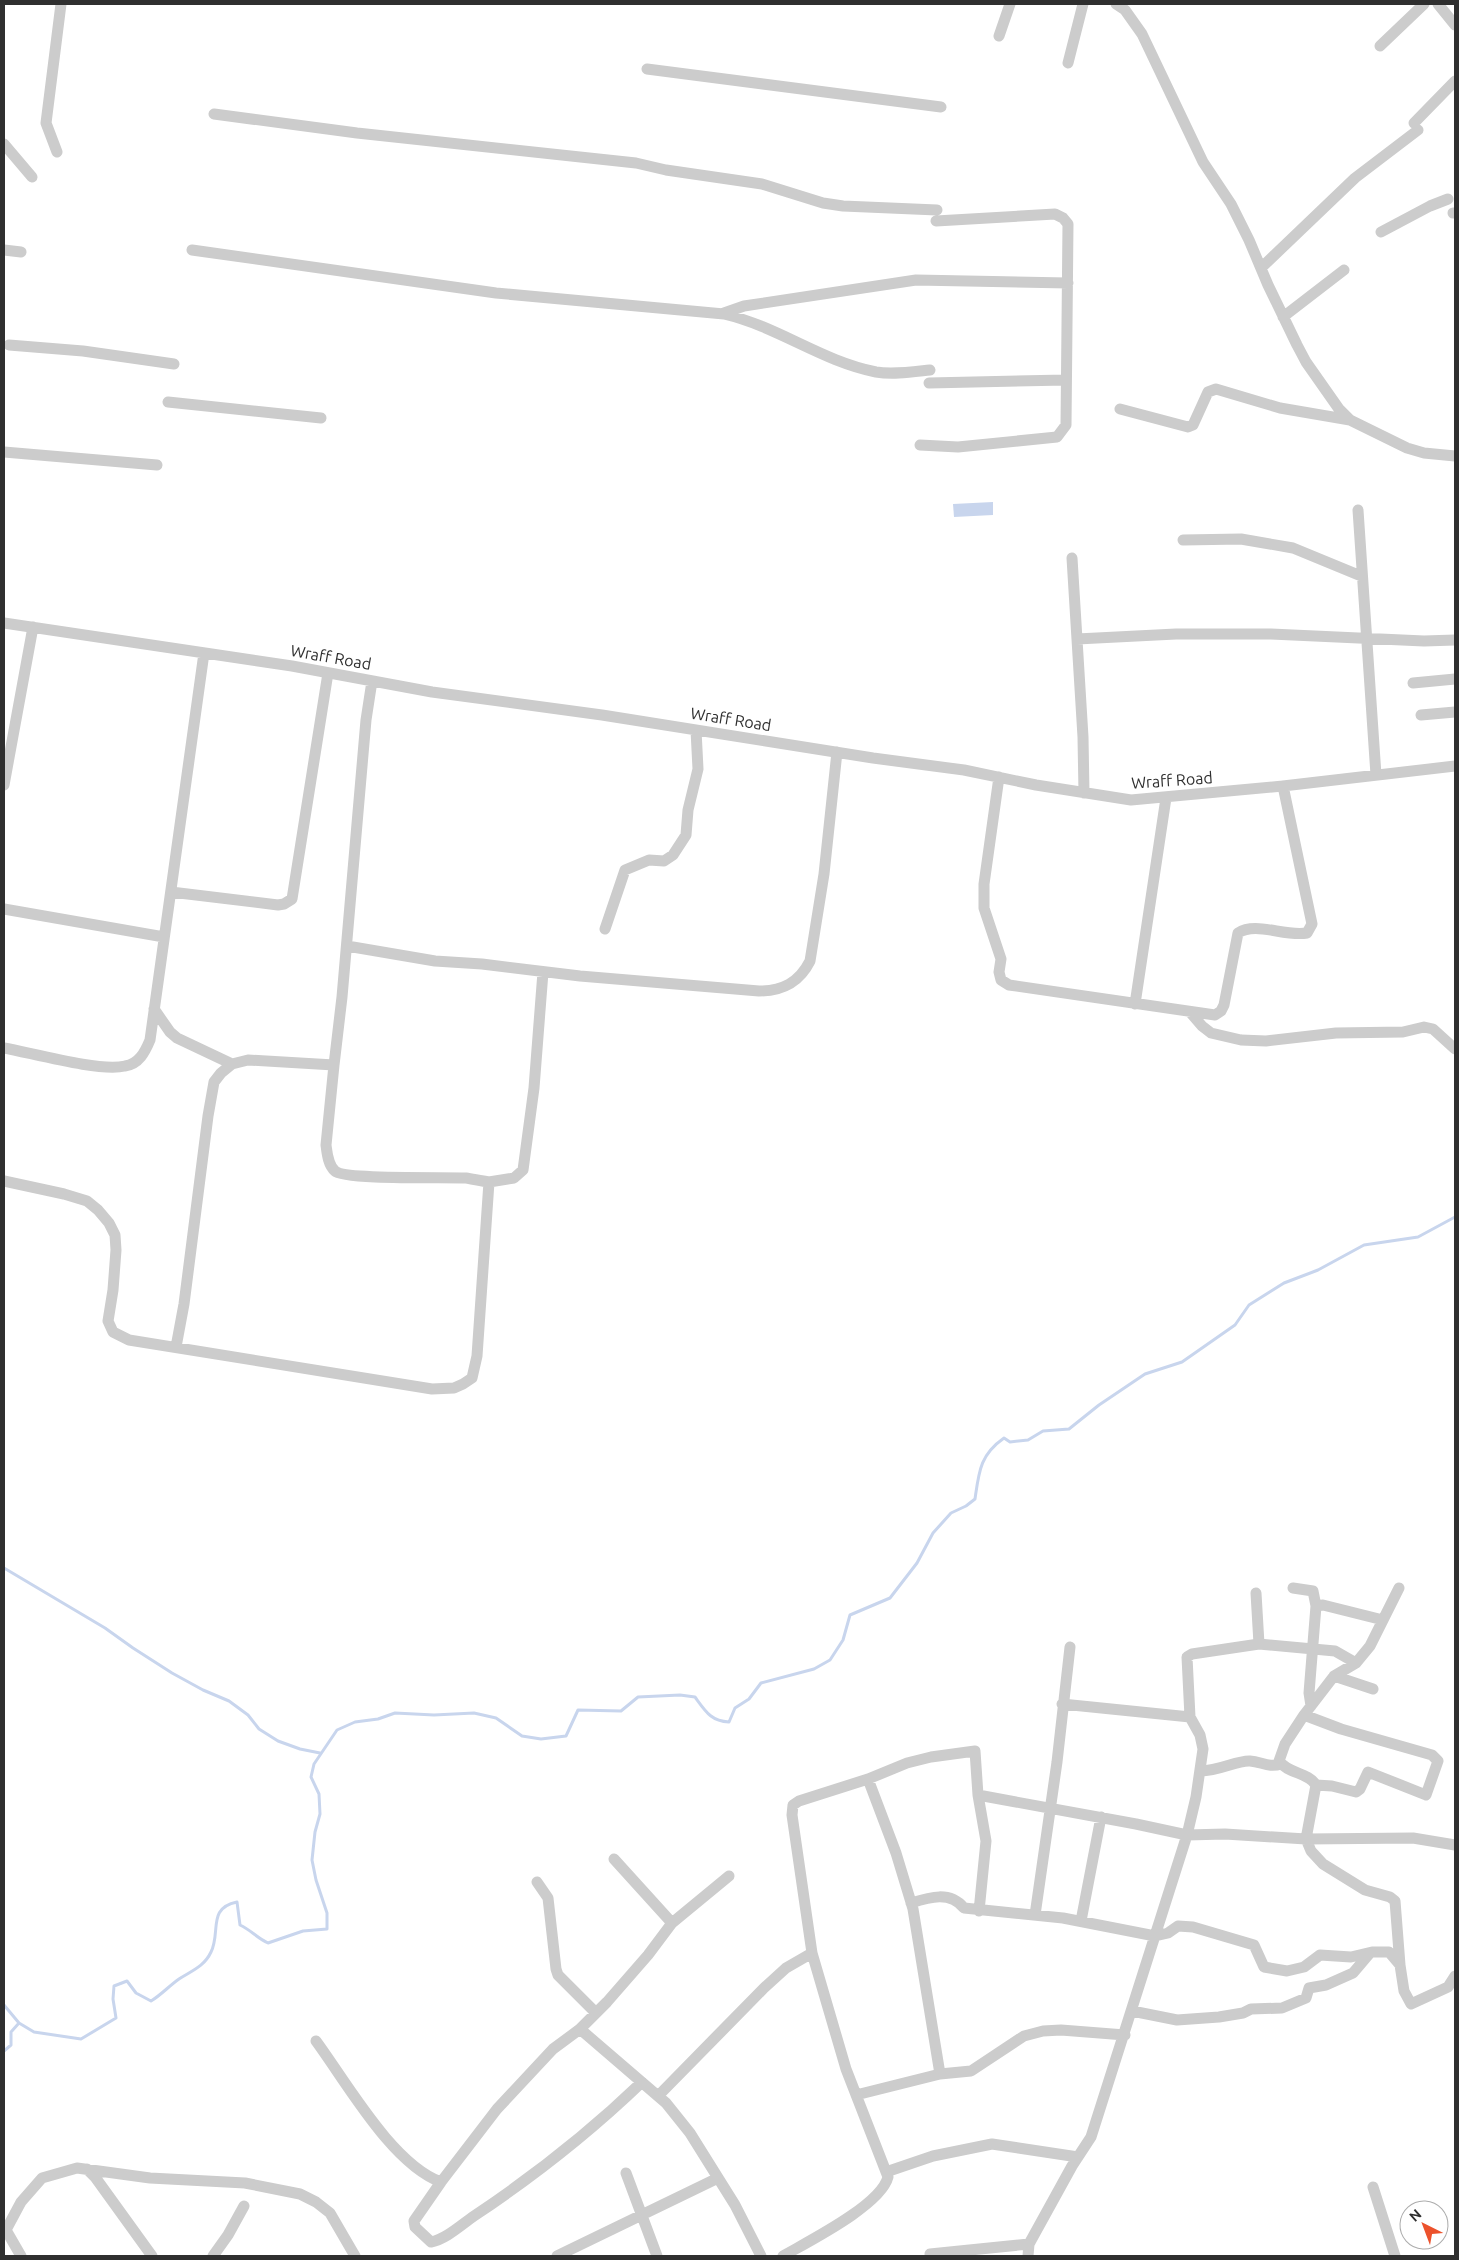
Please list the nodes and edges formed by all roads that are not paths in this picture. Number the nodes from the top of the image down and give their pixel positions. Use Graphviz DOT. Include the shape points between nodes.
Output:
graph roads {
  1 [pos="61,4"];
  2 [pos="1010,4"];
  3 [pos="1083,4"];
  4 [pos="1116,4"];
  5 [pos="1424,4"];
  6 [pos="1438,4"];
  7 [pos="1455,24"];
  8 [pos="999,36"];
  9 [pos="1380,46"];
  10 [pos="1068,63"];
  11 [pos="647,69"];
  12 [pos="1455,81"];
  13 [pos="941,107"];
  14 [pos="214,114"];
  15 [pos="4,144"];
  16 [pos="57,152"];
  17 [pos="32,177"];
  18 [pos="1448,199"];
  19 [pos="1381,232"];
  20 [pos="4,250"];
  21 [pos="192,250"];
  22 [pos="21,252"];
  23 [pos="1261,268"];
  24 [pos="1344,270"];
  25 [pos="1068,284"];
  26 [pos="722,313"];
  27 [pos="1283,317"];
  28 [pos="9,345"];
  29 [pos="174,364"];
  30 [pos="930,370"];
  31 [pos="1066,380"];
  32 [pos="929,383"];
  33 [pos="168,402"];
  34 [pos="1120,409"];
  35 [pos="321,418"];
  36 [pos="1350,420"];
  37 [pos="920,445"];
  38 [pos="4,452"];
  39 [pos="1455,456"];
  40 [pos="157,466"];
  41 [pos="1358,510"];
  42 [pos="1183,540"];
  43 [pos="1072,558"];
  44 [pos="1361,576"];
  45 [pos="4,623"];
  46 [pos="34,628"];
  47 [pos="1367,638"];
  48 [pos="1077,639"];
  49 [pos="1455,640"];
  50 [pos="204,653"];
  51 [pos="328,673"];
  52 [pos="1455,679"];
  53 [pos="372,681"];
  54 [pos="1413,683"];
  55 [pos="1455,712"];
  56 [pos="1421,715"];
  57 [pos="696,730"];
  58 [pos="837,752"];
  59 [pos="1455,766"];
  60 [pos="1376,775"];
  61 [pos="999,777"];
  62 [pos="4,784"];
  63 [pos="1283,786"];
  64 [pos="1084,793"];
  65 [pos="1166,798"];
  66 [pos="170,892"];
  67 [pos="4,909"];
  68 [pos="605,929"];
  69 [pos="164,937"];
  70 [pos="347,946"];
  71 [pos="542,972"];
  72 [pos="1135,1004"];
  73 [pos="154,1009"];
  74 [pos="1190,1012"];
  75 [pos="4,1048"];
  76 [pos="1455,1049"];
  77 [pos="214,1056"];
  78 [pos="232,1064"];
  79 [pos="334,1065"];
  80 [pos="219,1076"];
  81 [pos="4,1181"];
  82 [pos="489,1182"];
  83 [pos="176,1348"];
  84 [pos="1293,1588"];
  85 [pos="1399,1588"];
  86 [pos="1256,1593"];
  87 [pos="1316,1606"];
  88 [pos="1383,1620"];
  89 [pos="1259,1644"];
  90 [pos="1070,1647"];
  91 [pos="1313,1650"];
  92 [pos="1356,1663"];
  93 [pos="1334,1676"];
  94 [pos="1373,1690"];
  95 [pos="1062,1704"];
  96 [pos="1308,1711"];
  97 [pos="1190,1717"];
  98 [pos="1281,1764"];
  99 [pos="1201,1771"];
  100 [pos="868,1779"];
  101 [pos="1316,1785"];
  102 [pos="978,1795"];
  103 [pos="1050,1808"];
  104 [pos="1101,1817"];
  105 [pos="1187,1835"];
  106 [pos="1306,1839"];
  107 [pos="1455,1845"];
  108 [pos="614,1859"];
  109 [pos="729,1876"];
  110 [pos="537,1882"];
  111 [pos="912,1903"];
  112 [pos="979,1911"];
  113 [pos="1035,1915"];
  114 [pos="1081,1921"];
  115 [pos="672,1923"];
  116 [pos="1155,1936"];
  117 [pos="1372,1952"];
  118 [pos="812,1953"];
  119 [pos="1400,1965"];
  120 [pos="1455,1976"];
  121 [pos="1132,2011"];
  122 [pos="595,2012"];
  123 [pos="580,2029"];
  124 [pos="1125,2035"];
  125 [pos="316,2041"];
  126 [pos="940,2074"];
  127 [pos="642,2082"];
  128 [pos="659,2095"];
  129 [pos="856,2095"];
  130 [pos="1078,2157"];
  131 [pos="87,2169"];
  132 [pos="886,2172"];
  133 [pos="626,2173"];
  134 [pos="718,2178"];
  135 [pos="441,2182"];
  136 [pos="1373,2187"];
  137 [pos="244,2206"];
  138 [pos="640,2215"];
  139 [pos="5,2231"];
  140 [pos="1029,2244"];
  141 [pos="349,2254"];
  142 [pos="930,2254"];
  143 [pos="147,2255"];
  144 [pos="21,2256"];
  145 [pos="213,2256"];
  146 [pos="556,2256"];
  147 [pos="657,2256"];
  148 [pos="761,2256"];
  149 [pos="783,2256"];
  150 [pos="1028,2256"];
  151 [pos="1395,2256"];
  1 -- 16 [label="street" via="46,123"];
  2 -- 8 [label="street"];
  3 -- 10 [label="street"];
  4 -- 23 [label="street" via="1125,10 1142,34 1198,153 1231,204"];
  5 -- 9 [label="street"];
  6 -- 7 [label="street"];
  11 -- 13 [label="street"];
  12 -- 23 [label="street" via="1416,126 1355,178"];
  14 -- 25 [label="street" via="636,163 762,184 843,206 936,215 1055,214 1068,224"];
  15 -- 17 [label="street"];
  18 -- 19 [label="street"];
  20 -- 22 [label="street"];
  21 -- 26 [label="street" via="496,293"];
  23 -- 27 [label="street"];
  24 -- 27 [label="street"];
  25 -- 26 [label="street" via="916,280 744,306"];
  25 -- 31 [label="street"];
  26 -- 30 [label="street" via="777,331 846,364 877,372"];
  27 -- 36 [label="street" via="1306,362"];
  28 -- 29 [label="street" via="83,351"];
  31 -- 32 [label="street"];
  31 -- 37 [label="street" via="1066,425 1057,437 958,447"];
  33 -- 35 [label="street"];
  34 -- 36 [label="street" via="1188,428 1193,425 1208,392 1216,389 1280,408"];
  36 -- 39 [label="street" via="1407,448"];
  38 -- 40 [label="street"];
  41 -- 44 [label="street"];
  42 -- 44 [label="street" via="1241,539 1294,548"];
  43 -- 48 [label="street"];
  44 -- 47 [label="street"];
  45 -- 46 [label="street, Wraff Road"];
  46 -- 50 [label="street, Wraff Road"];
  46 -- 62 [label="street"];
  47 -- 48 [label="street" via="1299,634 1176,634"];
  47 -- 49 [label="street"];
  47 -- 60 [label="street"];
  48 -- 64 [label="street"];
  50 -- 51 [label="street, Wraff Road"];
  50 -- 66 [label="street"];
  51 -- 53 [label="street, Wraff Road"];
  51 -- 66 [label="street" via="292,899 278,905"];
  52 -- 54 [label="street"];
  53 -- 57 [label="street, Wraff Road"];
  53 -- 70 [label="street"];
  55 -- 56 [label="street"];
  57 -- 58 [label="street, Wraff Road"];
  57 -- 68 [label="street" via="698,769 688,810 686,835 673,855 664,862 649,860 625,870"];
  58 -- 61 [label="street, Wraff Road"];
  58 -- 71 [label="street" via="824,874 810,961 804,974 794,982 778,990 759,991"];
  59 -- 60 [label="street, Wraff Road"];
  60 -- 63 [label="street, Wraff Road"];
  61 -- 64 [label="street, Wraff Road"];
  61 -- 72 [label="street" via="984,884 984,908 1001,959 1001,980 1009,985"];
  63 -- 65 [label="street, Wraff Road"];
  63 -- 74 [label="street" via="1312,924 1307,933 1295,935 1254,928 1238,933 1221,1011 1215,1015"];
  64 -- 65 [label="street, Wraff Road" via="1131,800"];
  65 -- 72 [label="street"];
  66 -- 69 [label="street"];
  67 -- 69 [label="street"];
  69 -- 73 [label="street"];
  70 -- 71 [label="street" via="435,961"];
  70 -- 79 [label="street"];
  71 -- 82 [label="street" via="534,1088 524,1170 514,1178"];
  72 -- 74 [label="street"];
  73 -- 75 [label="street" via="150,1040 144,1054 125,1066 103,1067"];
  73 -- 77 [label="street" via="177,1038"];
  74 -- 76 [label="street" via="1211,1033 1241,1040 1266,1041 1336,1032 1403,1032 1424,1027 1433,1028"];
  77 -- 78 [label="street"];
  77 -- 80 [label="street"];
  78 -- 79 [label="street" via="248,1060"];
  78 -- 80 [label="street"];
  79 -- 82 [label="street" via="326,1145 327,1157 335,1171 364,1176 466,1178"];
  80 -- 83 [label="street" via="214,1082 208,1116"];
  81 -- 83 [label="street" via="76,1197 98,1210 115,1235 109,1326 113,1332 129,1340"];
  82 -- 83 [label="street" via="477,1356 472,1378 463,1384 443,1389 420,1388 320,1369"];
  84 -- 87 [label="street" via="1313,1591"];
  85 -- 88 [label="street"];
  86 -- 89 [label="street"];
  87 -- 88 [label="street"];
  87 -- 91 [label="street"];
  88 -- 92 [label="street"];
  89 -- 91 [label="street"];
  89 -- 97 [label="street" via="1189,1655"];
  90 -- 95 [label="street"];
  91 -- 92 [label="street" via="1341,1653"];
  91 -- 96 [label="street"];
  92 -- 93 [label="street"];
  93 -- 94 [label="street"];
  93 -- 96 [label="street"];
  95 -- 97 [label="street"];
  95 -- 103 [label="street"];
  96 -- 98 [label="street" via="1285,1744 1279,1758"];
  96 -- 101 [label="street" via="1341,1729 1432,1755 1438,1761 1426,1795 1368,1772 1356,1792"];
  97 -- 99 [label="street" via="1202,1742"];
  98 -- 99 [label="street" via="1265,1765 1250,1760 1213,1771"];
  98 -- 101 [label="street" via="1310,1778"];
  99 -- 105 [label="street"];
  100 -- 102 [label="street" via="908,1762 975,1751"];
  100 -- 111 [label="street"];
  100 -- 118 [label="street" via="799,1801 792,1808"];
  101 -- 106 [label="street"];
  102 -- 103 [label="street"];
  102 -- 112 [label="street" via="986,1841"];
  103 -- 104 [label="street"];
  103 -- 113 [label="street"];
  104 -- 105 [label="street"];
  104 -- 114 [label="street"];
  105 -- 106 [label="street"];
  105 -- 116 [label="street"];
  106 -- 107 [label="street" via="1413,1838"];
  106 -- 119 [label="street" via="1311,1852 1323,1864 1365,1890 1395,1901"];
  108 -- 115 [label="street"];
  109 -- 115 [label="street"];
  110 -- 122 [label="street" via="550,1905 558,1975"];
  111 -- 112 [label="street" via="947,1897 957,1900 964,1908"];
  111 -- 126 [label="street"];
  112 -- 113 [label="street"];
  113 -- 114 [label="street"];
  114 -- 116 [label="street"];
  115 -- 122 [label="street" via="648,1955"];
  116 -- 117 [label="street" via="1178,1926 1193,1927 1254,1945 1264,1966 1287,1971 1304,1967 1320,1955 1352,1956"];
  116 -- 121 [label="street"];
  117 -- 119 [label="street" via="1389,1952"];
  117 -- 121 [label="street" via="1353,1973 1341,1980 1309,1988 1306,1998 1282,2008 1251,2009 1219,2017 1177,2020"];
  118 -- 128 [label="street" via="786,1968 764,1988"];
  118 -- 129 [label="street"];
  119 -- 120 [label="street" via="1404,1991 1411,2004 1448,1987"];
  121 -- 124 [label="street"];
  122 -- 123 [label="street"];
  123 -- 127 [label="street"];
  123 -- 135 [label="street" via="553,2049 497,2109"];
  124 -- 126 [label="street" via="1043,2031 1024,2036 971,2071"];
  124 -- 130 [label="street" via="1091,2137"];
  125 -- 135 [label="street" via="389,2141 422,2172"];
  126 -- 129 [label="street"];
  127 -- 128 [label="street"];
  127 -- 135 [label="street" via="564,2151 511,2191 431,2242 415,2228 414,2222"];
  128 -- 134 [label="street" via="690,2133"];
  129 -- 132 [label="street"];
  130 -- 132 [label="street" via="992,2144 933,2156"];
  130 -- 140 [label="street"];
  131 -- 139 [label="street" via="77,2168 42,2178 21,2202"];
  131 -- 141 [label="street" via="160,2179 245,2183 300,2194 330,2213"];
  131 -- 143 [label="street"];
  132 -- 149 [label="street" via="887,2184 872,2200"];
  133 -- 138 [label="street"];
  134 -- 138 [label="street"];
  134 -- 148 [label="street"];
  136 -- 151 [label="street"];
  137 -- 145 [label="street"];
  138 -- 146 [label="street"];
  138 -- 147 [label="street"];
  139 -- 144 [label="street"];
  140 -- 142 [label="street"];
  140 -- 150 [label="street"];
}
